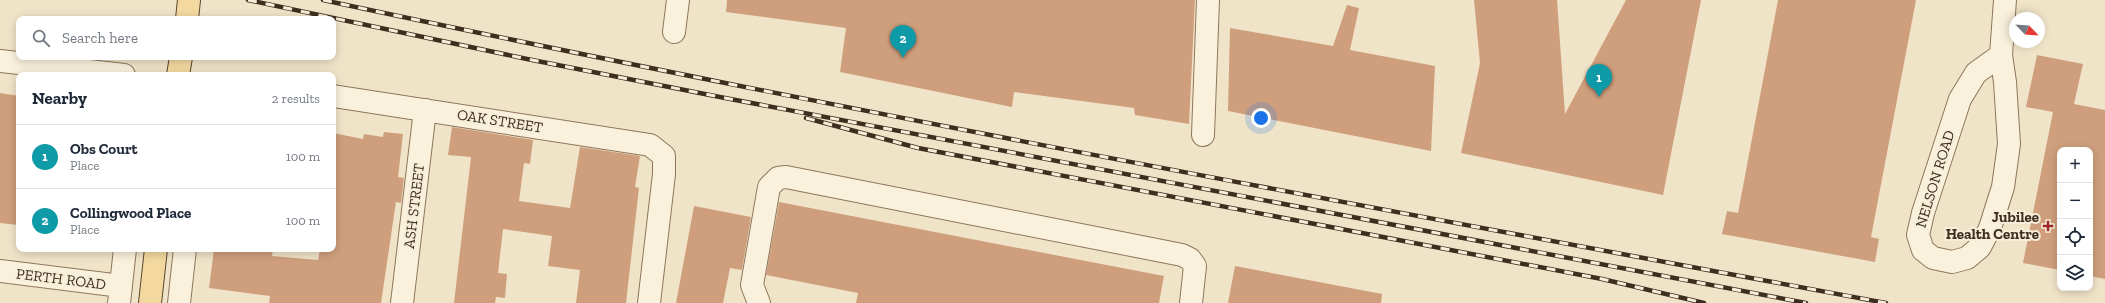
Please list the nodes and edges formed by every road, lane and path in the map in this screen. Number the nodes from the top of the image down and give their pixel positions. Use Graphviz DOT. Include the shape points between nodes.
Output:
graph roads {
  1 [pos="190,0"];
  2 [pos="678,0"];
  3 [pos="1208,0"];
  4 [pos="2005,0"];
  5 [pos="187,16"];
  6 [pos="674,32"];
  7 [pos="2001,55"];
  8 [pos="180,60"];
  9 [pos="0,61"];
  10 [pos="97,72"];
  11 [pos="178,72"];
  12 [pos="336,96"];
  13 [pos="425,110"];
  14 [pos="1203,135"];
  15 [pos="126,252"];
  16 [pos="156,252"];
  17 [pos="185,252"];
  18 [pos="0,271"];
  19 [pos="120,294"];
  20 [pos="150,303"];
  21 [pos="179,303"];
  22 [pos="402,303"];
  23 [pos="649,303"];
  24 [pos="759,303"];
  25 [pos="1191,303"];
  1 -- 5 [label="main road"];
  2 -- 6 [label="street"];
  3 -- 14 [label="street"];
  4 -- 7 [label="street, NELSON ROAD"];
  7 -- 7 [label="street, NELSON ROAD" via="1976,73 1960,98 1918,236 1923,250 1933,258 1952,262 1967,258 1980,247 1990,228 2003,187 2009,144"];
  8 -- 11 [label="main road"];
  9 -- 10 [label="street"];
  12 -- 13 [label="street, OAK STREET"];
  13 -- 22 [label="street, ASH STREET"];
  13 -- 23 [label="street, OAK STREET" via="650,145 664,156"];
  15 -- 19 [label="street"];
  16 -- 20 [label="main road"];
  17 -- 21 [label="street"];
  18 -- 19 [label="street, PERTH ROAD"];
  24 -- 25 [label="street" via="752,285 769,187 778,178 786,177 1182,255 1190,259 1195,266"];
}
